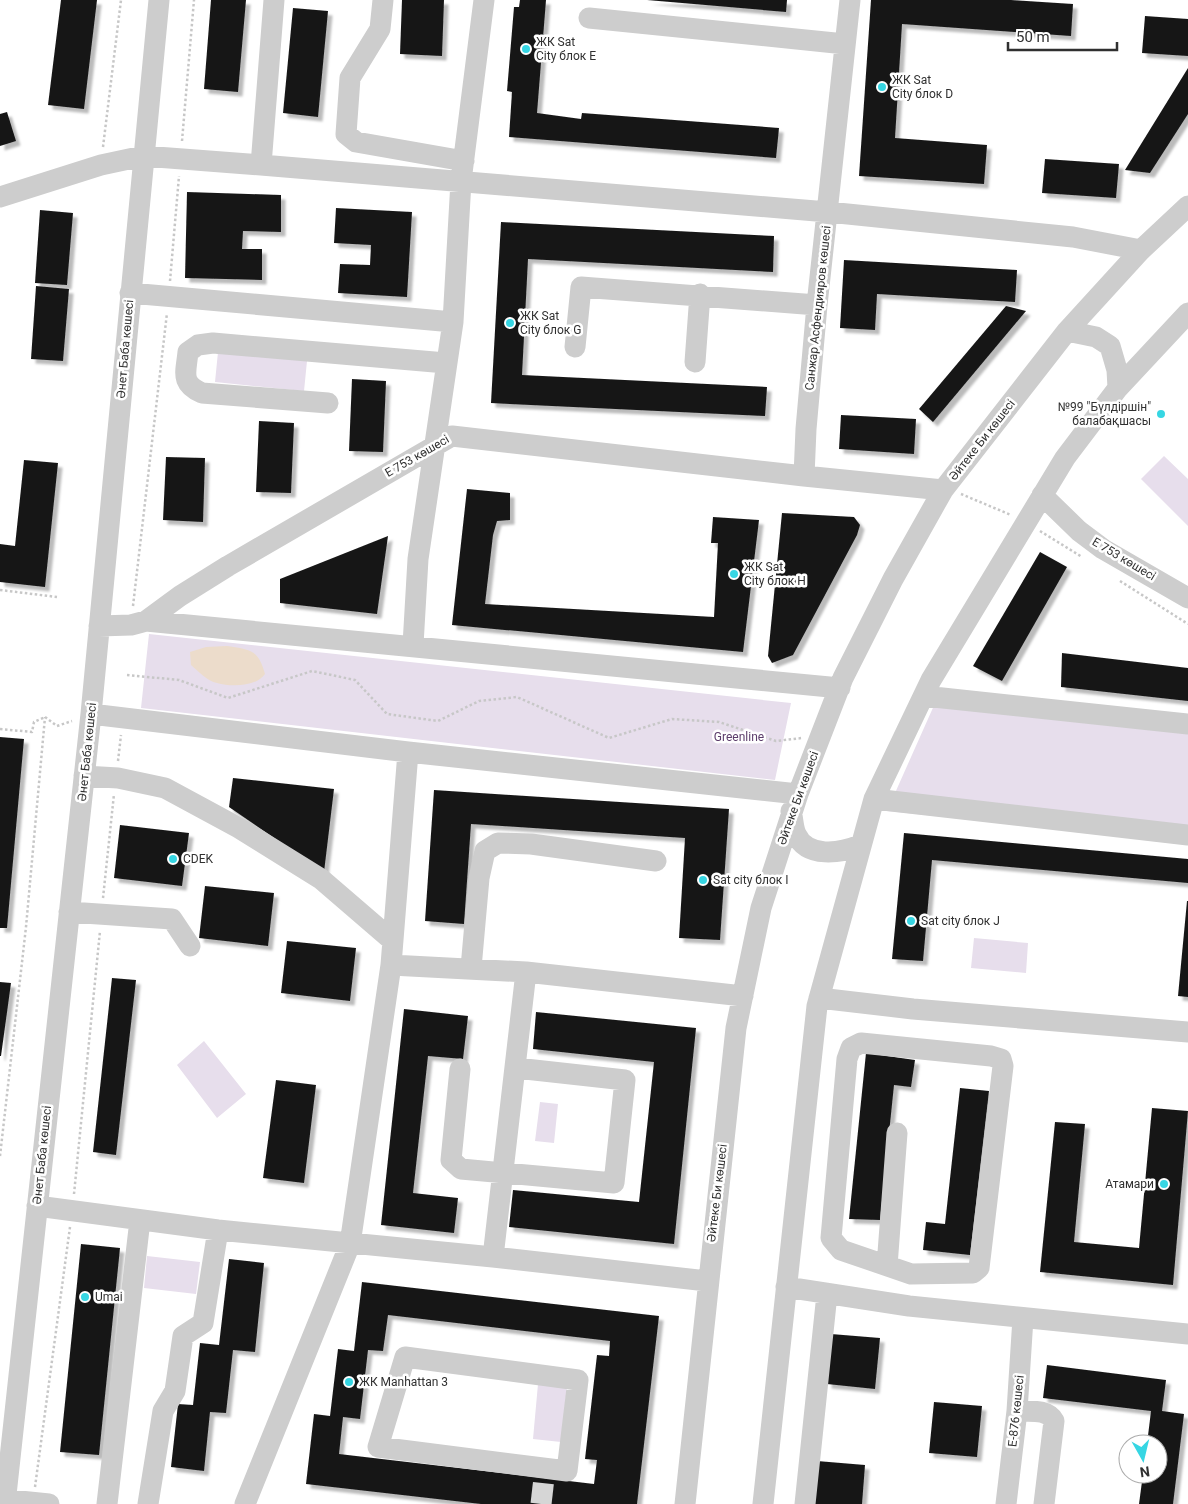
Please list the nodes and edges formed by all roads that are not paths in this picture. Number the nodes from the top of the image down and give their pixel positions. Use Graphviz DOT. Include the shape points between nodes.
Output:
graph roads {
  1 [pos="159,0"];
  2 [pos="274,0"];
  3 [pos="383,0"];
  4 [pos="484,0"];
  5 [pos="850,0"];
  6 [pos="589,18"];
  7 [pos="845,44"];
  8 [pos="346,134"];
  9 [pos="143,156"];
  10 [pos="261,165"];
  11 [pos="462,171"];
  12 [pos="343,172"];
  13 [pos="0,196"];
  14 [pos="1188,206"];
  15 [pos="828,212"];
  16 [pos="1141,250"];
  17 [pos="130,294"];
  18 [pos="700,294"];
  19 [pos="817,304"];
  20 [pos="1188,313"];
  21 [pos="453,322"];
  22 [pos="1067,331"];
  23 [pos="576,347"];
  24 [pos="695,362"];
  25 [pos="446,363"];
  26 [pos="1118,388"];
  27 [pos="328,403"];
  28 [pos="433,445"];
  29 [pos="804,476"];
  30 [pos="945,489"];
  31 [pos="1042,495"];
  32 [pos="1188,598"];
  33 [pos="139,623"];
  34 [pos="99,626"];
  35 [pos="413,645"];
  36 [pos="840,688"];
  37 [pos="924,696"];
  38 [pos="91,714"];
  39 [pos="1188,724"];
  40 [pos="408,752"];
  41 [pos="84,776"];
  42 [pos="874,799"];
  43 [pos="795,802"];
  44 [pos="1188,834"];
  45 [pos="860,845"];
  46 [pos="656,861"];
  47 [pos="69,912"];
  48 [pos="393,940"];
  49 [pos="190,946"];
  50 [pos="391,965"];
  51 [pos="471,968"];
  52 [pos="526,972"];
  53 [pos="743,996"];
  54 [pos="819,998"];
  55 [pos="1188,1032"];
  56 [pos="516,1068"];
  57 [pos="460,1069"];
  58 [pos="897,1133"];
  59 [pos="505,1171"];
  60 [pos="37,1206"];
  61 [pos="140,1220"];
  62 [pos="218,1230"];
  63 [pos="350,1244"];
  64 [pos="493,1256"];
  65 [pos="887,1266"];
  66 [pos="911,1274"];
  67 [pos="707,1282"];
  68 [pos="786,1287"];
  69 [pos="828,1294"];
  70 [pos="909,1306"];
  71 [pos="1023,1318"];
  72 [pos="1188,1334"];
  73 [pos="1016,1411"];
  74 [pos="544,1473"];
  75 [pos="4,1501"];
  76 [pos="41,1503"];
  77 [pos="107,1504"];
  78 [pos="148,1504"];
  79 [pos="245,1504"];
  80 [pos="685,1504"];
  81 [pos="763,1504"];
  82 [pos="805,1504"];
  83 [pos="1006,1504"];
  84 [pos="1044,1504"];
  1 -- 9 [label="street, Әнет Баба көшесі"];
  2 -- 10 [label="street"];
  3 -- 8 [label="street" via="380,29 350,78"];
  4 -- 11 [label="street"];
  5 -- 7 [label="street, Санжар Асфендияров көшесі"];
  6 -- 7 [label="street"];
  7 -- 15 [label="street, Санжар Асфендияров көшесі"];
  8 -- 11 [label="street" via="356,142"];
  8 -- 12 [label="street"];
  9 -- 10 [label="street"];
  9 -- 13 [label="street" via="101,165"];
  9 -- 17 [label="street, Әнет Баба көшесі"];
  10 -- 12 [label="street"];
  11 -- 12 [label="street"];
  11 -- 15 [label="street"];
  11 -- 21 [label="street"];
  14 -- 16 [label="street, Әйтеке Би көшесі"];
  15 -- 16 [label="street" via="1073,237"];
  15 -- 19 [label="street, Санжар Асфендияров көшесі"];
  16 -- 22 [label="street, Әйтеке Би көшесі"];
  17 -- 21 [label="street"];
  17 -- 34 [label="street, Әнет Баба көшесі"];
  18 -- 19 [label="street"];
  18 -- 23 [label="street" via="581,287"];
  18 -- 24 [label="street"];
  19 -- 29 [label="street, Санжар Асфендияров көшесі"];
  20 -- 26 [label="street"];
  21 -- 25 [label="street"];
  22 -- 26 [label="street" via="1096,337 1110,346"];
  22 -- 30 [label="street, Әйтеке Би көшесі"];
  25 -- 27 [label="street" via="213,343 188,352 185,379 190,388 202,393"];
  25 -- 28 [label="street"];
  26 -- 31 [label="street" via="1065,458"];
  28 -- 29 [label="street, Е 753 көшесі" via="452,436"];
  28 -- 33 [label="street, Е 753 көшесі" via="228,566"];
  28 -- 35 [label="street" via="418,559"];
  29 -- 30 [label="street"];
  30 -- 36 [label="street, Әйтеке Би көшесі" via="893,579"];
  31 -- 32 [label="street, Е 753 көшесі" via="1103,549"];
  31 -- 37 [label="street"];
  33 -- 34 [label="street"];
  33 -- 35 [label="street"];
  34 -- 38 [label="street, Әнет Баба көшесі"];
  35 -- 36 [label="street"];
  36 -- 43 [label="street, Әйтеке Би көшесі"];
  37 -- 39 [label="street"];
  37 -- 42 [label="street"];
  38 -- 40 [label="street"];
  38 -- 41 [label="street, Әнет Баба көшесі"];
  40 -- 43 [label="street"];
  40 -- 48 [label="street"];
  41 -- 47 [label="street, Әнет Баба көшесі"];
  41 -- 48 [label="street" via="116,778 166,788 321,879"];
  42 -- 44 [label="street"];
  42 -- 45 [label="street"];
  43 -- 45 [label="street" via="796,835 808,846 818,852 830,853"];
  43 -- 53 [label="street, Әйтеке Би көшесі" via="761,908"];
  45 -- 54 [label="street"];
  46 -- 51 [label="street" via="498,842 485,851 479,878"];
  47 -- 49 [label="street" via="172,919"];
  47 -- 60 [label="street, Әнет Баба көшесі"];
  48 -- 50 [label="street"];
  50 -- 51 [label="street"];
  50 -- 63 [label="street"];
  51 -- 52 [label="street"];
  52 -- 53 [label="street"];
  52 -- 56 [label="street"];
  53 -- 67 [label="street, Әйтеке Би көшесі" via="736,1028"];
  54 -- 55 [label="street"];
  54 -- 68 [label="street"];
  56 -- 59 [label="street"];
  56 -- 59 [label="street" via="625,1080 614,1183"];
  57 -- 59 [label="street" via="451,1160 460,1169"];
  58 -- 65 [label="street"];
  59 -- 64 [label="street"];
  60 -- 61 [label="street"];
  60 -- 75 [label="street, Әнет Баба көшесі"];
  61 -- 62 [label="street"];
  61 -- 77 [label="street"];
  62 -- 63 [label="street"];
  62 -- 78 [label="street" via="203,1323 184,1336 175,1390 163,1411"];
  63 -- 64 [label="street"];
  63 -- 79 [label="street"];
  64 -- 67 [label="street"];
  65 -- 66 [label="street"];
  65 -- 66 [label="street" via="841,1250 831,1238 847,1059 851,1048 861,1043 1001,1059 1003,1066 979,1268 963,1275"];
  66 -- 70 [label="street"];
  67 -- 80 [label="street, Әйтеке Би көшесі"];
  68 -- 69 [label="street"];
  68 -- 81 [label="street"];
  69 -- 70 [label="street"];
  69 -- 82 [label="street"];
  70 -- 71 [label="street"];
  71 -- 72 [label="street"];
  71 -- 73 [label="street, Е-876 көшесі"];
  73 -- 83 [label="street, Е-876 көшесі"];
  73 -- 84 [label="street" via="1043,1412 1054,1421"];
  74 -- 74 [label="street" via="567,1471 578,1380 405,1357 378,1447"];
  75 -- 76 [label="street"];
}
